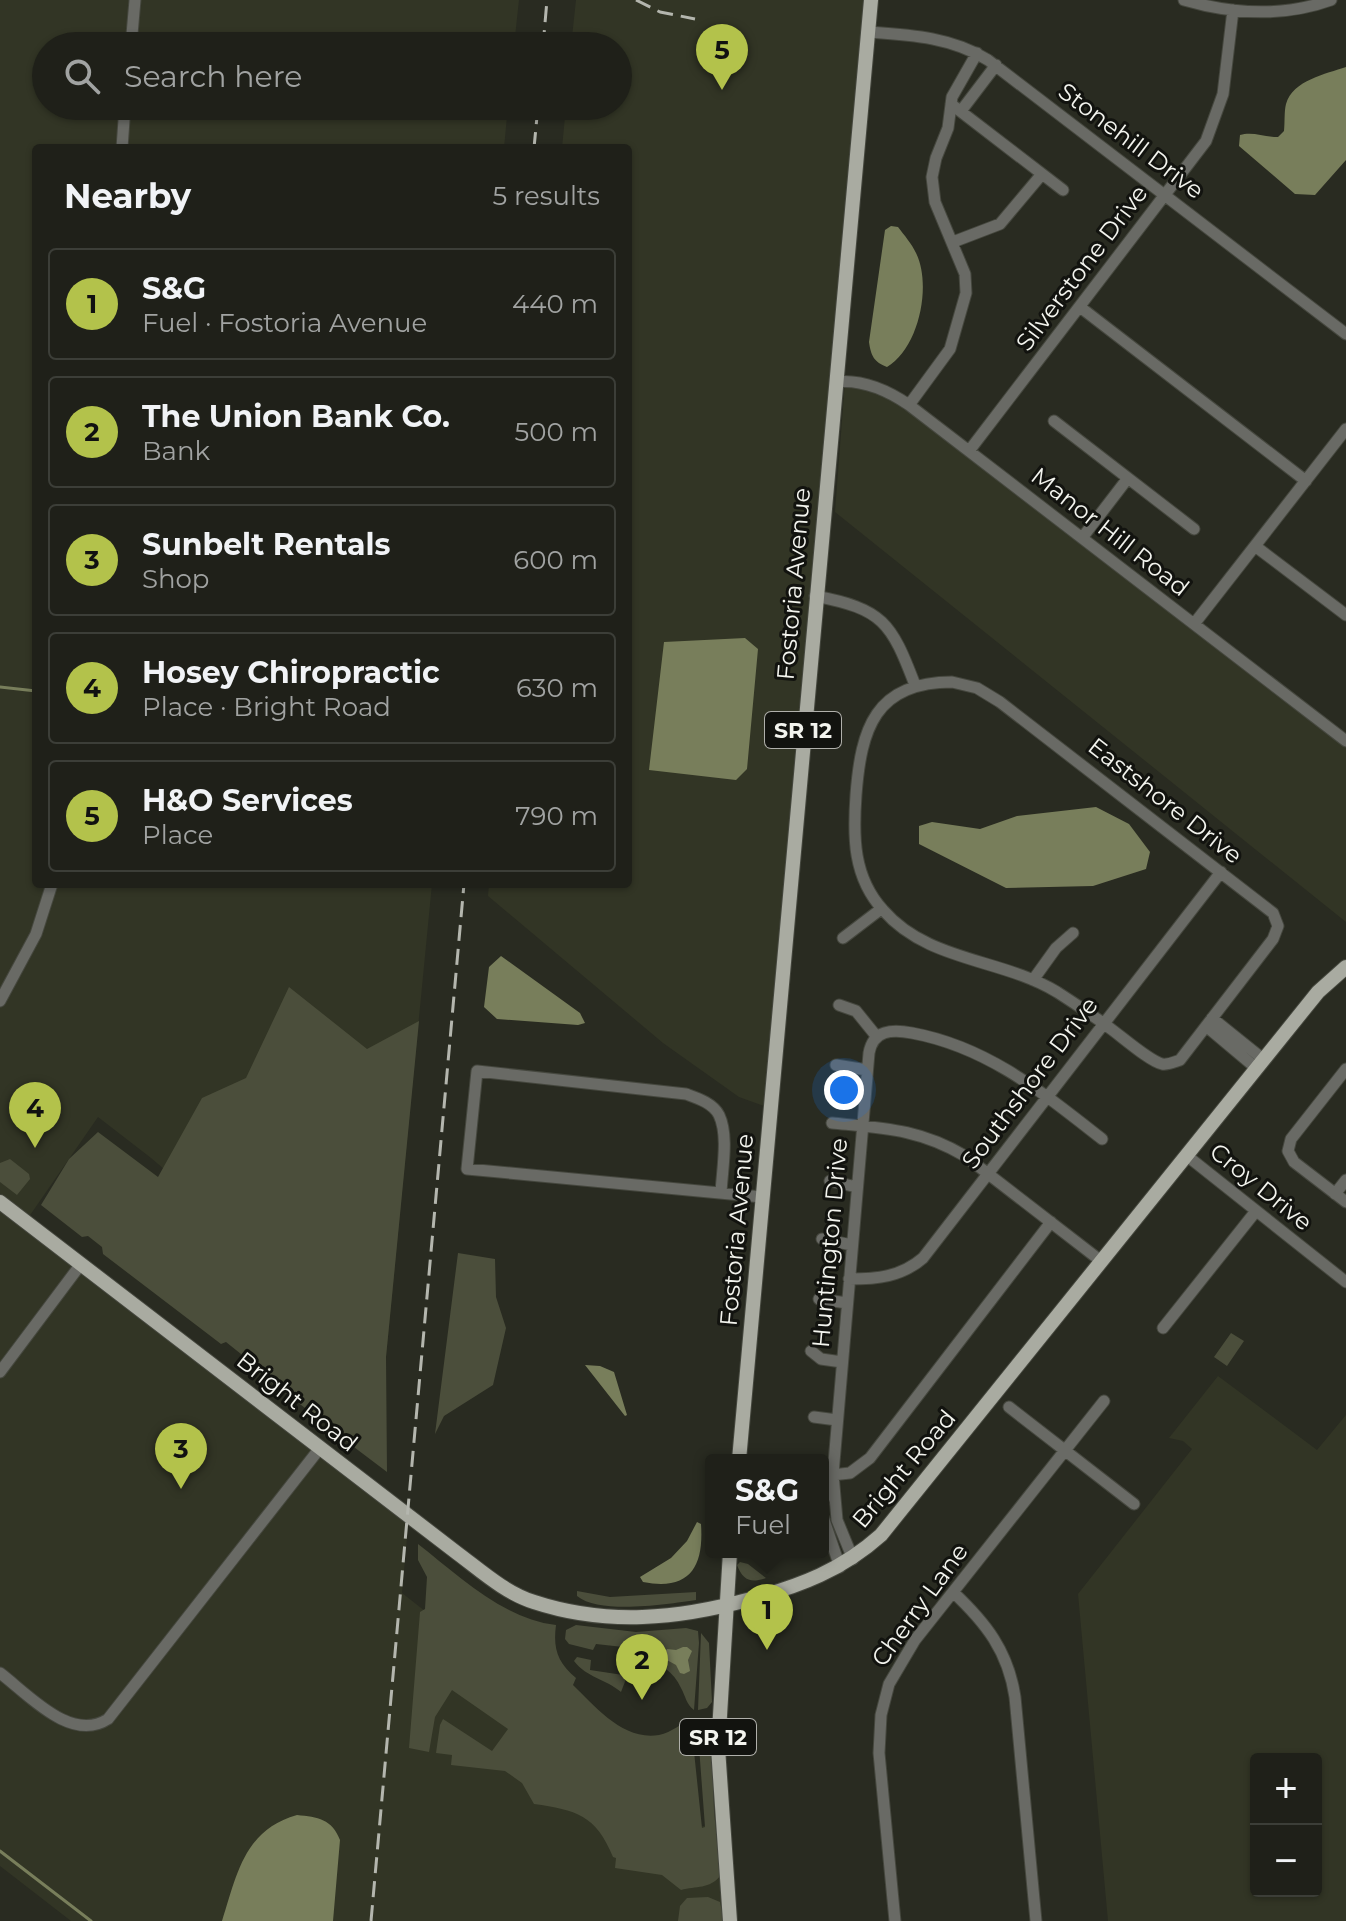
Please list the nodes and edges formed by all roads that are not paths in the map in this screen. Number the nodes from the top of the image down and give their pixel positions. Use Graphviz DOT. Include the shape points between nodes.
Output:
graph roads {
  1 [pos="135,0"];
  2 [pos="871,0"];
  3 [pos="1184,0"];
  4 [pos="1331,0"];
  5 [pos="1233,10"];
  6 [pos="132,32"];
  7 [pos="867,32"];
  8 [pos="977,53"];
  9 [pos="996,65"];
  10 [pos="956,108"];
  11 [pos="124,120"];
  12 [pos="122,144"];
  13 [pos="1042,174"];
  14 [pos="1063,190"];
  15 [pos="1165,195"];
  16 [pos="953,242"];
  17 [pos="1080,307"];
  18 [pos="1346,334"];
  19 [pos="836,382"];
  20 [pos="909,405"];
  21 [pos="1054,421"];
  22 [pos="1346,429"];
  23 [pos="969,451"];
  24 [pos="1128,478"];
  25 [pos="1306,481"];
  26 [pos="1194,529"];
  27 [pos="1082,538"];
  28 [pos="1255,546"];
  29 [pos="815,596"];
  30 [pos="1346,615"];
  31 [pos="1194,624"];
  32 [pos="915,685"];
  33 [pos="1346,741"];
  34 [pos="1221,872"];
  35 [pos="51,888"];
  36 [pos="881,909"];
  37 [pos="1073,933"];
  38 [pos="843,938"];
  39 [pos="1346,967"];
  40 [pos="1033,980"];
  41 [pos="0,1001"];
  42 [pos="839,1005"];
  43 [pos="1209,1022"];
  44 [pos="1103,1023"];
  45 [pos="877,1037"];
  46 [pos="1260,1064"];
  47 [pos="836,1065"];
  48 [pos="1346,1069"];
  49 [pos="867,1070"];
  50 [pos="1047,1096"];
  51 [pos="832,1123"];
  52 [pos="862,1126"];
  53 [pos="1102,1139"];
  54 [pos="1186,1155"];
  55 [pos="989,1174"];
  56 [pos="1346,1180"];
  57 [pos="830,1181"];
  58 [pos="857,1187"];
  59 [pos="721,1193"];
  60 [pos="1335,1194"];
  61 [pos="762,1197"];
  62 [pos="0,1202"];
  63 [pos="1346,1202"];
  64 [pos="1256,1211"];
  65 [pos="1051,1222"];
  66 [pos="822,1239"];
  67 [pos="852,1245"];
  68 [pos="1101,1261"];
  69 [pos="81,1264"];
  70 [pos="849,1279"];
  71 [pos="1345,1280"];
  72 [pos="819,1299"];
  73 [pos="847,1303"];
  74 [pos="1163,1328"];
  75 [pos="811,1351"];
  76 [pos="842,1362"];
  77 [pos="0,1372"];
  78 [pos="1104,1401"];
  79 [pos="1009,1407"];
  80 [pos="814,1417"];
  81 [pos="837,1420"];
  82 [pos="320,1448"];
  83 [pos="1065,1450"];
  84 [pos="740,1454"];
  85 [pos="829,1469"];
  86 [pos="829,1475"];
  87 [pos="829,1480"];
  88 [pos="1134,1504"];
  89 [pos="829,1528"];
  90 [pos="729,1558"];
  91 [pos="847,1563"];
  92 [pos="953,1592"];
  93 [pos="725,1606"];
  94 [pos="0,1673"];
  95 [pos="730,1921"];
  96 [pos="895,1921"];
  97 [pos="1036,1921"];
  1 -- 6 [label="street"];
  2 -- 7 [label="main road, Fostoria Avenue / SR 12"];
  3 -- 5 [label="street"];
  4 -- 5 [label="street" via="1288,10"];
  5 -- 15 [label="street, Silverstone Drive" via="1216,118 1199,151"];
  7 -- 8 [label="street, Stonehill Drive" via="941,39"];
  7 -- 19 [label="main road, Fostoria Avenue / SR 12"];
  8 -- 9 [label="street, Stonehill Drive"];
  8 -- 10 [label="street" via="957,86"];
  9 -- 10 [label="street"];
  9 -- 15 [label="street, Stonehill Drive"];
  10 -- 13 [label="street"];
  10 -- 16 [label="street" via="932,183"];
  11 -- 12 [label="street"];
  13 -- 14 [label="street"];
  13 -- 16 [label="street" via="1000,224"];
  15 -- 17 [label="street, Silverstone Drive"];
  15 -- 18 [label="street, Stonehill Drive"];
  16 -- 20 [label="street" via="967,284 955,338"];
  17 -- 23 [label="street, Silverstone Drive"];
  17 -- 25 [label="street"];
  19 -- 20 [label="street, Manor Hill Road" via="870,385"];
  19 -- 29 [label="main road, Fostoria Avenue / SR 12"];
  20 -- 23 [label="street, Manor Hill Road"];
  21 -- 24 [label="street"];
  22 -- 25 [label="street"];
  23 -- 27 [label="street, Manor Hill Road"];
  24 -- 26 [label="street"];
  24 -- 27 [label="street"];
  25 -- 28 [label="street"];
  27 -- 31 [label="street, Manor Hill Road"];
  28 -- 30 [label="street"];
  28 -- 31 [label="street"];
  29 -- 32 [label="street" via="855,605 877,617 894,636"];
  29 -- 61 [label="main road, Fostoria Avenue / SR 12"];
  31 -- 33 [label="street, Manor Hill Road"];
  32 -- 34 [label="street, Eastshore Drive" via="952,682 989,694"];
  32 -- 36 [label="street" via="876,716 860,750 854,844 864,881"];
  34 -- 43 [label="street, Eastshore Drive" via="1268,908 1278,926"];
  34 -- 44 [label="street, Southshore Drive"];
  35 -- 41 [label="street" via="32,943"];
  36 -- 38 [label="street"];
  36 -- 40 [label="street" via="924,943"];
  37 -- 40 [label="street"];
  39 -- 46 [label="main road, Bright Road" via="1318,992"];
  40 -- 44 [label="street"];
  42 -- 45 [label="street" via="856,1011"];
  43 -- 44 [label="street" via="1180,1060 1165,1064"];
  43 -- 46 [label="street"];
  44 -- 50 [label="street, Southshore Drive"];
  45 -- 49 [label="street, Huntington Drive"];
  45 -- 50 [label="street" via="898,1030 959,1046 1010,1070"];
  46 -- 54 [label="main road, Bright Road"];
  47 -- 49 [label="street"];
  48 -- 60 [label="street" via="1291,1139 1288,1151 1294,1162"];
  49 -- 52 [label="street, Huntington Drive"];
  50 -- 53 [label="street"];
  50 -- 55 [label="street, Southshore Drive"];
  51 -- 52 [label="street"];
  52 -- 55 [label="street" via="930,1139"];
  52 -- 58 [label="street, Huntington Drive"];
  54 -- 64 [label="street, Croy Drive"];
  54 -- 68 [label="main road, Bright Road"];
  55 -- 65 [label="street"];
  55 -- 70 [label="street, Southshore Drive" via="918,1262 885,1277"];
  56 -- 60 [label="street"];
  57 -- 58 [label="street"];
  58 -- 67 [label="street, Huntington Drive"];
  59 -- 59 [label="street" via="467,1169 477,1071 686,1094 701,1100 718,1114 723,1134"];
  59 -- 61 [label="street"];
  60 -- 63 [label="street"];
  61 -- 84 [label="main road, Fostoria Avenue / SR 12"];
  62 -- 69 [label="main road, Bright Road"];
  64 -- 71 [label="street, Croy Drive"];
  64 -- 74 [label="street"];
  65 -- 68 [label="street"];
  65 -- 86 [label="street" via="870,1458 856,1471"];
  66 -- 67 [label="street"];
  67 -- 70 [label="street, Huntington Drive"];
  68 -- 91 [label="main road, Bright Road" via="895,1520"];
  69 -- 77 [label="street"];
  69 -- 82 [label="main road, Bright Road"];
  70 -- 73 [label="street, Huntington Drive"];
  72 -- 73 [label="street"];
  73 -- 76 [label="street, Huntington Drive"];
  75 -- 76 [label="street" via="821,1359"];
  76 -- 81 [label="street, Huntington Drive"];
  78 -- 83 [label="street, Cherry Lane"];
  79 -- 83 [label="street"];
  80 -- 81 [label="street"];
  81 -- 85 [label="street, Huntington Drive"];
  82 -- 93 [label="main road, Bright Road" via="526,1599 619,1618 675,1616"];
  82 -- 94 [label="street" via="108,1719 90,1726 70,1724"];
  83 -- 88 [label="street"];
  83 -- 92 [label="street, Cherry Lane"];
  87 -- 91 [label="street, Huntington Drive"];
  89 -- 91 [label="street"];
  90 -- 93 [label="main road, SR 12"];
  91 -- 93 [label="main road, Bright Road" via="792,1588"];
  92 -- 96 [label="street, Cherry Lane" via="898,1667 881,1715 879,1753"];
  92 -- 97 [label="street" via="994,1636 1010,1671"];
  93 -- 95 [label="main road, SR 12" via="718,1748"];
}
